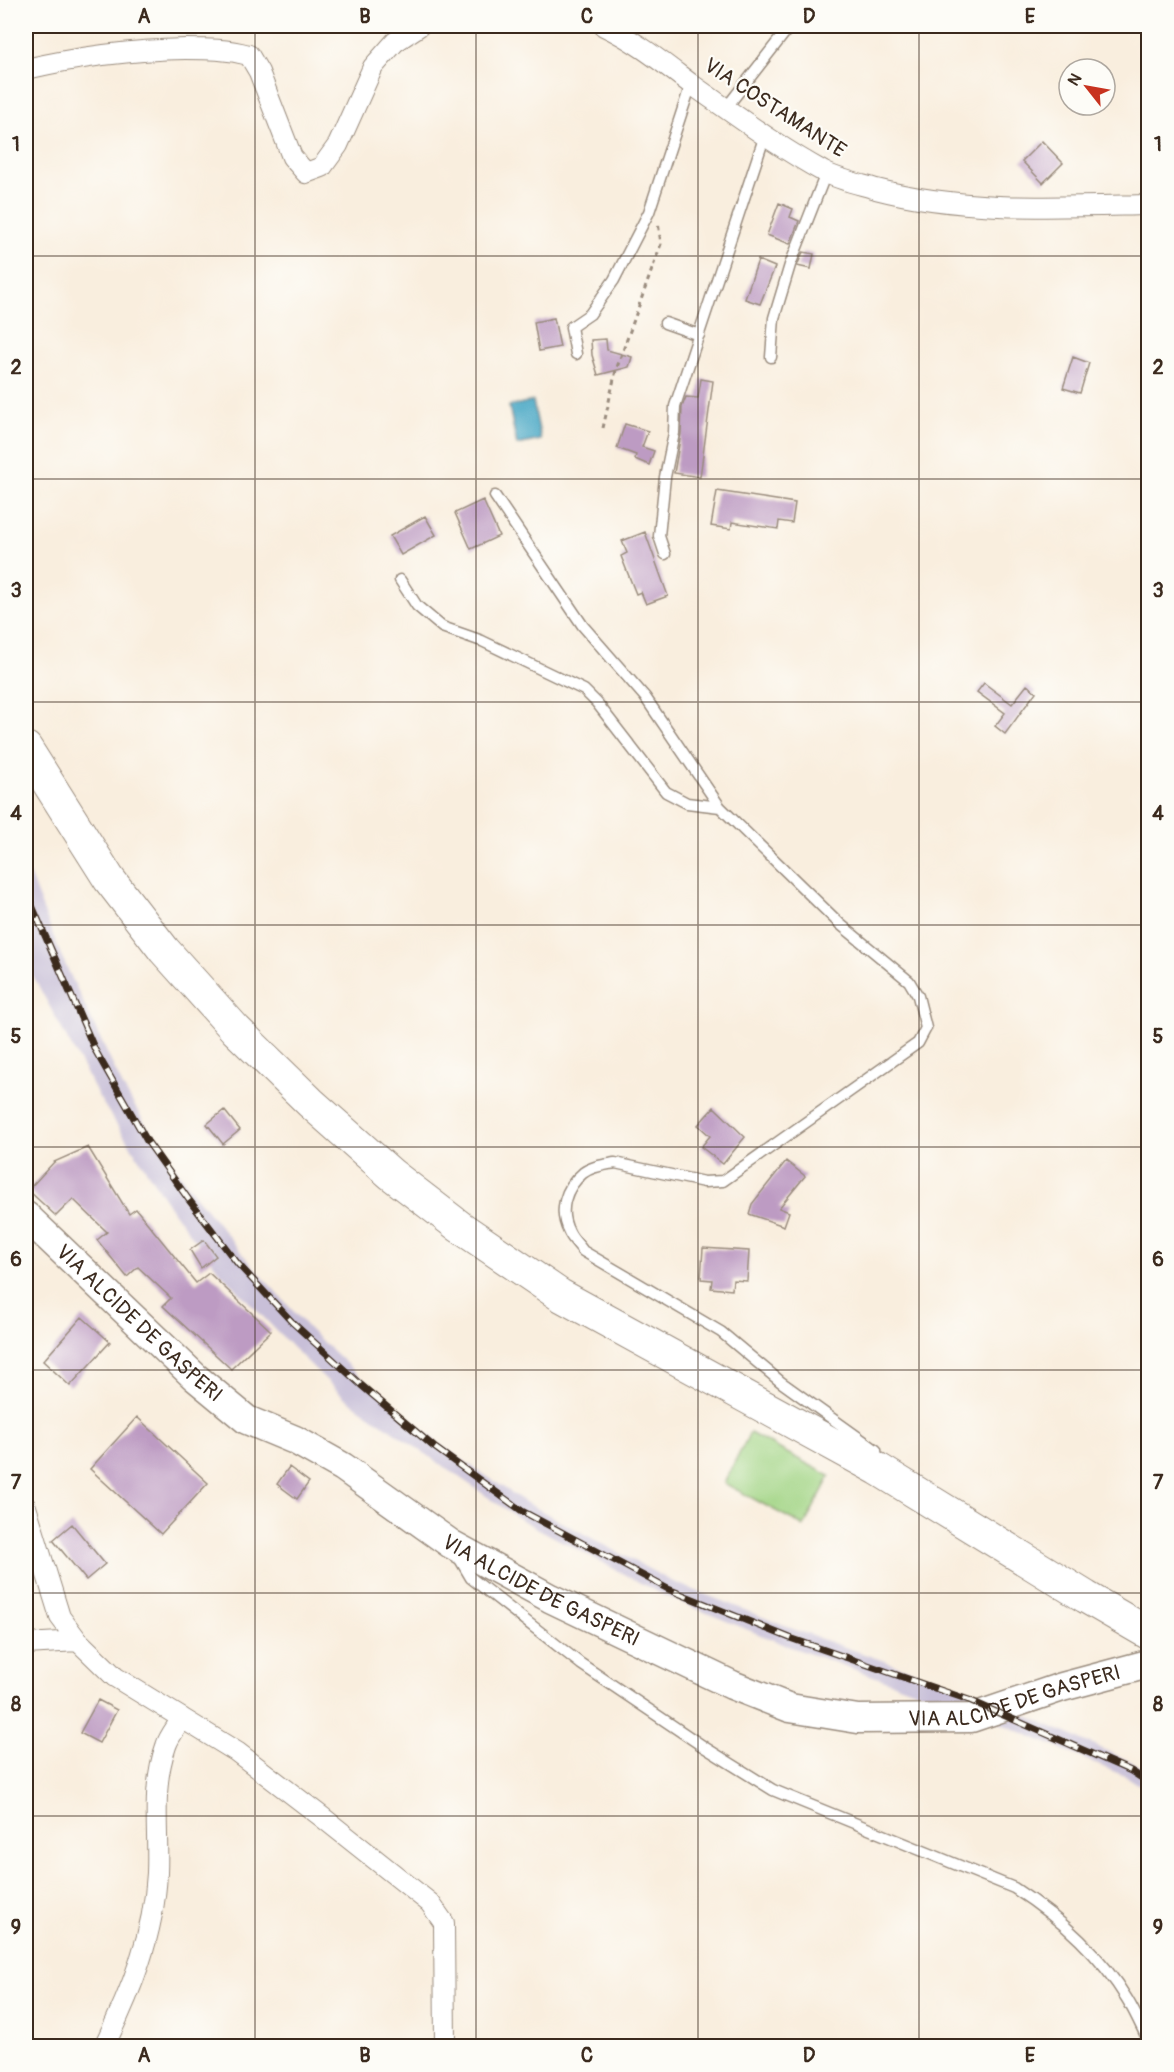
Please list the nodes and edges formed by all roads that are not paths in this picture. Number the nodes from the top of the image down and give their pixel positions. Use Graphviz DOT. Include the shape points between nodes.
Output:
graph roads {
  1 [pos="419,26"];
  2 [pos="604,26"];
  3 [pos="790,26"];
  4 [pos="26,69"];
  5 [pos="691,84"];
  6 [pos="726,108"];
  7 [pos="765,135"];
  8 [pos="826,173"];
  9 [pos="1149,205"];
  10 [pos="664,323"];
  11 [pos="699,336"];
  12 [pos="576,354"];
  13 [pos="771,357"];
  14 [pos="495,496"];
  15 [pos="665,554"];
  16 [pos="399,580"];
  17 [pos="26,748"];
  18 [pos="720,807"];
  19 [pos="26,1216"];
  20 [pos="878,1469"];
  21 [pos="26,1507"];
  22 [pos="452,1544"];
  23 [pos="1149,1633"];
  24 [pos="78,1641"];
  25 [pos="26,1644"];
  26 [pos="1149,1664"];
  27 [pos="182,1719"];
  28 [pos="1149,2040"];
  29 [pos="104,2046"];
  30 [pos="445,2046"];
  1 -- 4 [label="street" via="395,42 373,68 338,145 322,167 306,172 292,157 249,55 230,49 149,50"];
  2 -- 5 [label="street, VIA COSTAMANTE" via="653,54"];
  3 -- 6 [label="lane"];
  5 -- 6 [label="street, VIA COSTAMANTE"];
  5 -- 12 [label="lane" via="649,212 614,280 590,314 571,327"];
  6 -- 7 [label="street, VIA COSTAMANTE"];
  7 -- 8 [label="street, VIA COSTAMANTE"];
  7 -- 11 [label="lane"];
  8 -- 9 [label="street, VIA COSTAMANTE" via="900,195 949,204"];
  8 -- 13 [label="lane" via="774,318"];
  10 -- 11 [label="lane"];
  11 -- 15 [label="lane" via="675,406 659,536"];
  14 -- 18 [label="lane" via="583,626 645,697"];
  16 -- 18 [label="lane" via="417,606 442,627 482,640 584,690 666,792 687,803"];
  17 -- 20 [label="main road" via="110,879 164,950 235,1029 391,1174 560,1295"];
  18 -- 20 [label="lane" via="840,924 909,981 918,996 926,1028 918,1043 723,1181 704,1182 615,1163 600,1165 584,1172 567,1190 562,1210 568,1232 583,1251 721,1332 781,1382 876,1450"];
  19 -- 22 [label="main road, VIA ALCIDE DE GASPERI" via="195,1377 247,1420 295,1440 342,1467"];
  20 -- 23 [label="main road"];
  21 -- 24 [label="street" via="60,1617"];
  22 -- 26 [label="main road, VIA ALCIDE DE GASPERI" via="550,1598 732,1685 790,1708 858,1719 971,1718 1062,1687"];
  22 -- 28 [label="lane" via="471,1578 581,1664 773,1790 1014,1888 1043,1907 1097,1960 1126,1997"];
  24 -- 25 [label="street"];
  24 -- 27 [label="street" via="115,1677"];
  27 -- 29 [label="street" via="166,1745 159,1777 155,1810 157,1873 142,1956"];
  27 -- 30 [label="street" via="237,1752 430,1904 444,1923"];
}
